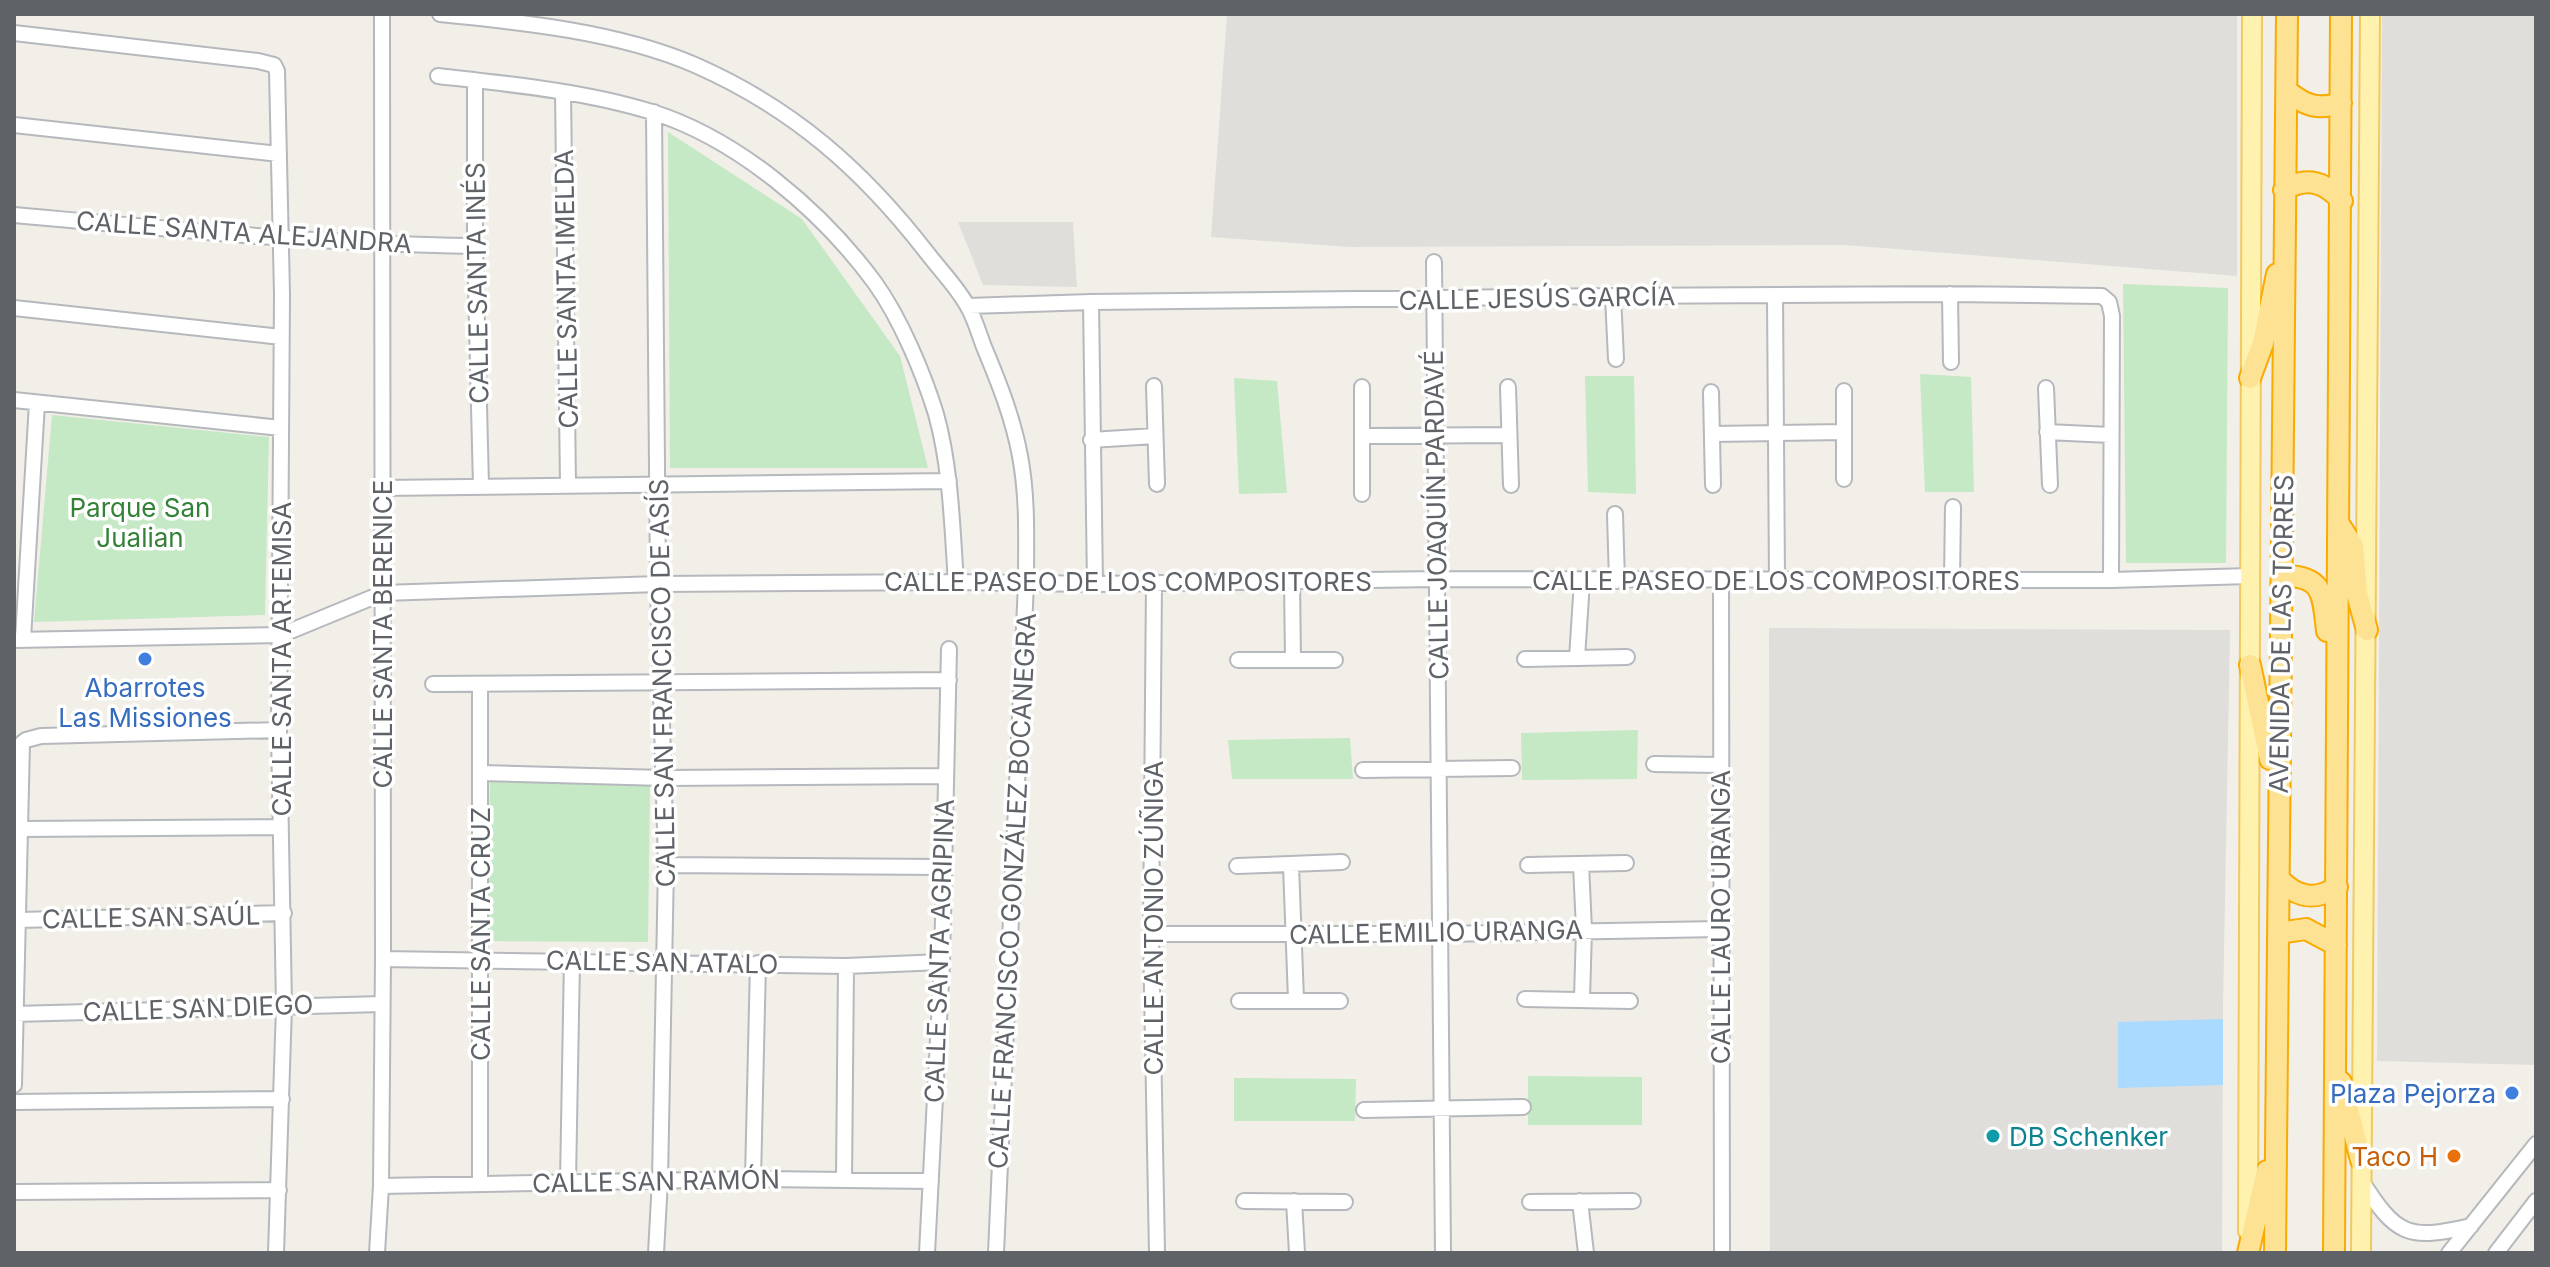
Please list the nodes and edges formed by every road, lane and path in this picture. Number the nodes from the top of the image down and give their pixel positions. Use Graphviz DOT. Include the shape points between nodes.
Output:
graph roads {
  1 [pos="382,14"];
  2 [pos="440,14"];
  3 [pos="2252,14"];
  4 [pos="2287,14"];
  5 [pos="2341,14"];
  6 [pos="2370,14"];
  7 [pos="14,33"];
  8 [pos="438,76"];
  9 [pos="475,80"];
  10 [pos="2287,91"];
  11 [pos="563,92"];
  12 [pos="2341,103"];
  13 [pos="654,112"];
  14 [pos="14,125"];
  15 [pos="279,154"];
  16 [pos="2284,190"];
  17 [pos="2342,201"];
  18 [pos="14,215"];
  19 [pos="281,240"];
  20 [pos="2285,243"];
  21 [pos="381,245"];
  22 [pos="475,246"];
  23 [pos="1434,262"];
  24 [pos="1950,294"];
  25 [pos="1613,296"];
  26 [pos="1775,296"];
  27 [pos="1433,299"];
  28 [pos="1091,302"];
  29 [pos="968,306"];
  30 [pos="14,308"];
  31 [pos="281,337"];
  32 [pos="1616,359"];
  33 [pos="1951,362"];
  34 [pos="2250,378"];
  35 [pos="1154,386"];
  36 [pos="1362,387"];
  37 [pos="1508,387"];
  38 [pos="2046,388"];
  39 [pos="1844,391"];
  40 [pos="1711,392"];
  41 [pos="14,400"];
  42 [pos="37,403"];
  43 [pos="281,428"];
  44 [pos="1843,432"];
  45 [pos="2047,432"];
  46 [pos="1774,433"];
  47 [pos="1712,434"];
  48 [pos="1434,435"];
  49 [pos="1509,435"];
  50 [pos="2110,435"];
  51 [pos="1155,436"];
  52 [pos="1363,436"];
  53 [pos="1091,440"];
  54 [pos="1844,479"];
  55 [pos="949,481"];
  56 [pos="1157,484"];
  57 [pos="568,485"];
  58 [pos="658,485"];
  59 [pos="1511,485"];
  60 [pos="1713,485"];
  61 [pos="2050,485"];
  62 [pos="481,486"];
  63 [pos="381,488"];
  64 [pos="1362,494"];
  65 [pos="1953,507"];
  66 [pos="1615,514"];
  67 [pos="2339,524"];
  68 [pos="2250,576"];
  69 [pos="2283,576"];
  70 [pos="1436,579"];
  71 [pos="1952,580"];
  72 [pos="2111,580"];
  73 [pos="1292,581"];
  74 [pos="1582,581"];
  75 [pos="1617,581"];
  76 [pos="1721,581"];
  77 [pos="1777,581"];
  78 [pos="956,582"];
  79 [pos="1026,583"];
  80 [pos="1154,583"];
  81 [pos="658,584"];
  82 [pos="1095,584"];
  83 [pos="383,593"];
  84 [pos="2367,630"];
  85 [pos="281,635"];
  86 [pos="18,640"];
  87 [pos="949,649"];
  88 [pos="1627,657"];
  89 [pos="1577,658"];
  90 [pos="1525,659"];
  91 [pos="1238,660"];
  92 [pos="1293,660"];
  93 [pos="1335,660"];
  94 [pos="2250,665"];
  95 [pos="949,680"];
  96 [pos="663,682"];
  97 [pos="433,684"];
  98 [pos="480,684"];
  99 [pos="2337,706"];
  100 [pos="279,730"];
  101 [pos="1654,764"];
  102 [pos="1719,765"];
  103 [pos="1439,768"];
  104 [pos="1512,768"];
  105 [pos="1363,770"];
  106 [pos="480,773"];
  107 [pos="945,776"];
  108 [pos="664,778"];
  109 [pos="2277,796"];
  110 [pos="281,827"];
  111 [pos="21,829"];
  112 [pos="1342,862"];
  113 [pos="1626,863"];
  114 [pos="1581,864"];
  115 [pos="666,865"];
  116 [pos="1291,865"];
  117 [pos="1528,865"];
  118 [pos="1237,866"];
  119 [pos="942,867"];
  120 [pos="2280,880"];
  121 [pos="2337,887"];
  122 [pos="284,913"];
  123 [pos="19,920"];
  124 [pos="1720,929"];
  125 [pos="1584,930"];
  126 [pos="1295,933"];
  127 [pos="2279,933"];
  128 [pos="1151,934"];
  129 [pos="1441,934"];
  130 [pos="2336,945"];
  131 [pos="383,959"];
  132 [pos="480,960"];
  133 [pos="572,960"];
  134 [pos="666,962"];
  135 [pos="942,962"];
  136 [pos="758,963"];
  137 [pos="846,966"];
  138 [pos="1582,998"];
  139 [pos="1525,999"];
  140 [pos="1296,1000"];
  141 [pos="1239,1001"];
  142 [pos="1340,1001"];
  143 [pos="1630,1001"];
  144 [pos="382,1004"];
  145 [pos="284,1006"];
  146 [pos="16,1014"];
  147 [pos="2334,1053"];
  148 [pos="14,1085"];
  149 [pos="282,1099"];
  150 [pos="14,1102"];
  151 [pos="1523,1107"];
  152 [pos="1442,1108"];
  153 [pos="1364,1110"];
  154 [pos="2277,1132"];
  155 [pos="2536,1144"];
  156 [pos="2361,1170"];
  157 [pos="753,1179"];
  158 [pos="844,1179"];
  159 [pos="660,1180"];
  160 [pos="568,1181"];
  161 [pos="931,1181"];
  162 [pos="480,1184"];
  163 [pos="381,1186"];
  164 [pos="279,1190"];
  165 [pos="14,1192"];
  166 [pos="1244,1201"];
  167 [pos="1294,1201"];
  168 [pos="1580,1201"];
  169 [pos="1633,1201"];
  170 [pos="2536,1201"];
  171 [pos="1345,1202"];
  172 [pos="1530,1202"];
  173 [pos="2472,1225"];
  174 [pos="276,1253"];
  175 [pos="377,1253"];
  176 [pos="656,1253"];
  177 [pos="927,1253"];
  178 [pos="996,1253"];
  179 [pos="1157,1253"];
  180 [pos="1297,1253"];
  181 [pos="1443,1253"];
  182 [pos="1586,1253"];
  183 [pos="1722,1253"];
  184 [pos="2248,1253"];
  185 [pos="2275,1253"];
  186 [pos="2334,1253"];
  187 [pos="2361,1253"];
  188 [pos="2449,1253"];
  189 [pos="2496,1253"];
  1 -- 21 [label="street, CALLE SANTA BERENICE"];
  2 -- 29 [label="street, CALLE FRANCISCO GONZÁLEZ BOCANEGRA" via="531,23 629,44 693,64 752,93 847,162 894,210"];
  3 -- 34 [label="main road, AVENIDA DE LAS TORRES"];
  4 -- 10 [label="highway, AVENIDA DE LAS TORRES"];
  5 -- 12 [label="highway"];
  6 -- 84 [label="main road"];
  7 -- 15 [label="street, CALLE SANTA ARTEMISA" via="274,65"];
  8 -- 9 [label="street"];
  9 -- 11 [label="street"];
  9 -- 22 [label="street, CALLE SANTA INÉS"];
  10 -- 12 [label="highway" via="2309,107"];
  10 -- 16 [label="highway, AVENIDA DE LAS TORRES"];
  11 -- 13 [label="street"];
  11 -- 57 [label="street, CALLE SANTA IMELDA"];
  12 -- 17 [label="highway"];
  13 -- 55 [label="street" via="759,167 806,205 875,283 928,392"];
  13 -- 58 [label="street, CALLE SAN FRANCISCO DE ASÍS"];
  14 -- 15 [label="street"];
  15 -- 19 [label="street, CALLE SANTA ARTEMISA"];
  16 -- 17 [label="highway" via="2301,181 2317,183"];
  16 -- 20 [label="highway, AVENIDA DE LAS TORRES"];
  17 -- 67 [label="highway"];
  18 -- 19 [label="street, CALLE SANTA ALEJANDRA"];
  19 -- 21 [label="street, CALLE SANTA ALEJANDRA"];
  19 -- 31 [label="street, CALLE SANTA ARTEMISA"];
  20 -- 34 [label="highway"];
  20 -- 69 [label="highway, AVENIDA DE LAS TORRES"];
  21 -- 22 [label="street, CALLE SANTA ALEJANDRA"];
  21 -- 63 [label="street, CALLE SANTA BERENICE"];
  22 -- 62 [label="street, CALLE SANTA INÉS"];
  23 -- 27 [label="street, CALLE JOAQUÍN PARDAVÉ"];
  24 -- 26 [label="street, CALLE JESÚS GARCÍA"];
  24 -- 33 [label="street"];
  24 -- 50 [label="street, CALLE JESÚS GARCÍA" via="2106,298 2112,316"];
  25 -- 26 [label="street, CALLE JESÚS GARCÍA"];
  25 -- 27 [label="street, CALLE JESÚS GARCÍA"];
  25 -- 32 [label="street"];
  26 -- 46 [label="street"];
  27 -- 28 [label="street, CALLE JESÚS GARCÍA"];
  27 -- 48 [label="street, CALLE JOAQUÍN PARDAVÉ"];
  28 -- 29 [label="street, CALLE JESÚS GARCÍA"];
  28 -- 53 [label="street"];
  29 -- 79 [label="street, CALLE FRANCISCO GONZÁLEZ BOCANEGRA" via="1006,401 1020,455 1027,504"];
  30 -- 31 [label="street"];
  31 -- 43 [label="street, CALLE SANTA ARTEMISA"];
  34 -- 68 [label="main road, AVENIDA DE LAS TORRES"];
  35 -- 51 [label="street"];
  36 -- 52 [label="street"];
  37 -- 49 [label="street"];
  38 -- 45 [label="street"];
  39 -- 44 [label="street"];
  40 -- 47 [label="street"];
  41 -- 42 [label="street"];
  42 -- 43 [label="street"];
  42 -- 86 [label="street"];
  43 -- 85 [label="street, CALLE SANTA ARTEMISA"];
  44 -- 46 [label="street"];
  44 -- 54 [label="street"];
  45 -- 50 [label="street"];
  45 -- 61 [label="street"];
  46 -- 47 [label="street"];
  46 -- 77 [label="street"];
  47 -- 60 [label="street"];
  48 -- 49 [label="street"];
  48 -- 52 [label="street"];
  48 -- 70 [label="street, CALLE JOAQUÍN PARDAVÉ"];
  49 -- 59 [label="street"];
  50 -- 72 [label="street"];
  51 -- 53 [label="street"];
  51 -- 56 [label="street"];
  52 -- 64 [label="street"];
  53 -- 82 [label="street"];
  55 -- 58 [label="street"];
  55 -- 78 [label="street"];
  57 -- 58 [label="street"];
  57 -- 62 [label="street"];
  58 -- 81 [label="street, CALLE SAN FRANCISCO DE ASÍS"];
  62 -- 63 [label="street"];
  63 -- 83 [label="street, CALLE SANTA BERENICE"];
  65 -- 71 [label="street"];
  66 -- 75 [label="street"];
  67 -- 84 [label="highway" via="2353,546"];
  67 -- 99 [label="highway"];
  68 -- 72 [label="street, CALLE PASEO DE LOS COMPOSITORES"];
  68 -- 94 [label="main road, AVENIDA DE LAS TORRES"];
  69 -- 99 [label="highway" via="2306,578 2320,590"];
  69 -- 109 [label="highway, AVENIDA DE LAS TORRES"];
  70 -- 73 [label="street, CALLE PASEO DE LOS COMPOSITORES"];
  70 -- 74 [label="street, CALLE PASEO DE LOS COMPOSITORES"];
  70 -- 103 [label="street, CALLE JOAQUÍN PARDAVÉ"];
  71 -- 72 [label="street, CALLE PASEO DE LOS COMPOSITORES"];
  71 -- 77 [label="street, CALLE PASEO DE LOS COMPOSITORES"];
  73 -- 80 [label="street, CALLE PASEO DE LOS COMPOSITORES"];
  73 -- 92 [label="street"];
  74 -- 75 [label="street, CALLE PASEO DE LOS COMPOSITORES"];
  74 -- 89 [label="street"];
  75 -- 76 [label="street, CALLE PASEO DE LOS COMPOSITORES"];
  76 -- 77 [label="street, CALLE PASEO DE LOS COMPOSITORES"];
  76 -- 102 [label="street, CALLE LAURO URANGA"];
  78 -- 79 [label="street, CALLE PASEO DE LOS COMPOSITORES"];
  78 -- 81 [label="street, CALLE PASEO DE LOS COMPOSITORES"];
  79 -- 82 [label="street, CALLE PASEO DE LOS COMPOSITORES"];
  79 -- 178 [label="street, CALLE FRANCISCO GONZÁLEZ BOCANEGRA"];
  80 -- 82 [label="street, CALLE PASEO DE LOS COMPOSITORES"];
  80 -- 128 [label="street, CALLE ANTONIO ZÚÑIGA"];
  81 -- 83 [label="street, CALLE PASEO DE LOS COMPOSITORES"];
  81 -- 96 [label="street, CALLE SAN FRANCISCO DE ASÍS"];
  83 -- 85 [label="street, CALLE PASEO DE LOS COMPOSITORES"];
  83 -- 131 [label="street, CALLE SANTA BERENICE"];
  84 -- 156 [label="main road"];
  85 -- 86 [label="street, CALLE PASEO DE LOS COMPOSITORES"];
  85 -- 100 [label="street, CALLE SANTA ARTEMISA"];
  87 -- 95 [label="street, CALLE SANTA AGRIPINA"];
  88 -- 89 [label="street"];
  89 -- 90 [label="street"];
  91 -- 92 [label="street"];
  92 -- 93 [label="street"];
  94 -- 109 [label="highway"];
  94 -- 184 [label="main road, AVENIDA DE LAS TORRES"];
  95 -- 96 [label="street"];
  95 -- 107 [label="street, CALLE SANTA AGRIPINA"];
  96 -- 98 [label="street"];
  96 -- 108 [label="street, CALLE SAN FRANCISCO DE ASÍS"];
  97 -- 98 [label="street"];
  98 -- 106 [label="street, CALLE SANTA CRUZ"];
  99 -- 121 [label="highway"];
  100 -- 110 [label="street, CALLE SANTA ARTEMISA"];
  100 -- 111 [label="street" via="26,740 21,749"];
  101 -- 102 [label="street"];
  102 -- 124 [label="street, CALLE LAURO URANGA"];
  103 -- 104 [label="street"];
  103 -- 105 [label="street"];
  103 -- 129 [label="street, CALLE JOAQUÍN PARDAVÉ"];
  106 -- 108 [label="street"];
  106 -- 132 [label="street, CALLE SANTA CRUZ"];
  107 -- 108 [label="street"];
  107 -- 119 [label="street, CALLE SANTA AGRIPINA"];
  108 -- 115 [label="street, CALLE SAN FRANCISCO DE ASÍS"];
  109 -- 120 [label="highway, AVENIDA DE LAS TORRES"];
  110 -- 111 [label="street"];
  110 -- 122 [label="street, CALLE SANTA ARTEMISA"];
  111 -- 123 [label="street"];
  112 -- 116 [label="street"];
  113 -- 114 [label="street"];
  114 -- 117 [label="street"];
  114 -- 125 [label="street"];
  115 -- 119 [label="street"];
  115 -- 134 [label="street, CALLE SAN FRANCISCO DE ASÍS"];
  116 -- 118 [label="street"];
  116 -- 126 [label="street"];
  119 -- 135 [label="street, CALLE SANTA AGRIPINA"];
  120 -- 121 [label="highway" via="2302,896 2320,896"];
  120 -- 127 [label="highway, AVENIDA DE LAS TORRES"];
  121 -- 130 [label="highway"];
  122 -- 123 [label="street, CALLE SAN SAÚL"];
  122 -- 145 [label="street, CALLE SANTA ARTEMISA"];
  123 -- 146 [label="street"];
  124 -- 125 [label="street, CALLE EMILIO URANGA"];
  124 -- 183 [label="street, CALLE LAURO URANGA"];
  125 -- 129 [label="street, CALLE EMILIO URANGA"];
  125 -- 138 [label="street"];
  126 -- 128 [label="street, CALLE EMILIO URANGA"];
  126 -- 129 [label="street, CALLE EMILIO URANGA"];
  126 -- 140 [label="street"];
  127 -- 130 [label="highway" via="2306,929"];
  127 -- 154 [label="highway, AVENIDA DE LAS TORRES"];
  128 -- 179 [label="street, CALLE ANTONIO ZÚÑIGA"];
  129 -- 152 [label="street, CALLE JOAQUÍN PARDAVÉ"];
  130 -- 147 [label="highway"];
  131 -- 132 [label="street, CALLE SAN ATALO"];
  131 -- 144 [label="street, CALLE SANTA BERENICE"];
  132 -- 133 [label="street, CALLE SAN ATALO"];
  132 -- 162 [label="street, CALLE SANTA CRUZ"];
  133 -- 134 [label="street, CALLE SAN ATALO"];
  133 -- 160 [label="street"];
  134 -- 136 [label="street, CALLE SAN ATALO"];
  134 -- 159 [label="street, CALLE SAN FRANCISCO DE ASÍS"];
  135 -- 137 [label="street, CALLE SAN ATALO"];
  135 -- 161 [label="street, CALLE SANTA AGRIPINA"];
  136 -- 137 [label="street, CALLE SAN ATALO"];
  136 -- 157 [label="street"];
  137 -- 158 [label="street"];
  138 -- 139 [label="street"];
  138 -- 143 [label="street"];
  140 -- 141 [label="street"];
  140 -- 142 [label="street"];
  144 -- 145 [label="street, CALLE SAN DIEGO"];
  144 -- 163 [label="street, CALLE SANTA BERENICE"];
  145 -- 146 [label="street, CALLE SAN DIEGO"];
  145 -- 149 [label="street, CALLE SANTA ARTEMISA"];
  146 -- 148 [label="street"];
  147 -- 156 [label="highway"];
  147 -- 186 [label="highway"];
  149 -- 150 [label="street"];
  149 -- 164 [label="street, CALLE SANTA ARTEMISA"];
  151 -- 152 [label="street"];
  152 -- 153 [label="street"];
  152 -- 181 [label="street, CALLE JOAQUÍN PARDAVÉ"];
  154 -- 184 [label="highway"];
  154 -- 185 [label="highway, AVENIDA DE LAS TORRES"];
  155 -- 173 [label="street"];
  156 -- 173 [label="street" via="2380,1209 2405,1230 2441,1233"];
  156 -- 187 [label="main road"];
  157 -- 158 [label="street, CALLE SAN RAMÓN"];
  157 -- 159 [label="street, CALLE SAN RAMÓN"];
  158 -- 161 [label="street, CALLE SAN RAMÓN"];
  159 -- 160 [label="street, CALLE SAN RAMÓN"];
  159 -- 176 [label="street, CALLE SAN FRANCISCO DE ASÍS"];
  160 -- 162 [label="street, CALLE SAN RAMÓN"];
  161 -- 177 [label="street, CALLE SANTA AGRIPINA"];
  162 -- 163 [label="street, CALLE SAN RAMÓN"];
  163 -- 175 [label="street, CALLE SANTA BERENICE"];
  164 -- 165 [label="street"];
  164 -- 174 [label="street, CALLE SANTA ARTEMISA"];
  166 -- 167 [label="street"];
  167 -- 171 [label="street"];
  167 -- 180 [label="street"];
  168 -- 169 [label="street"];
  168 -- 172 [label="street"];
  168 -- 182 [label="street"];
  170 -- 189 [label="street"];
  173 -- 188 [label="street"];
}
